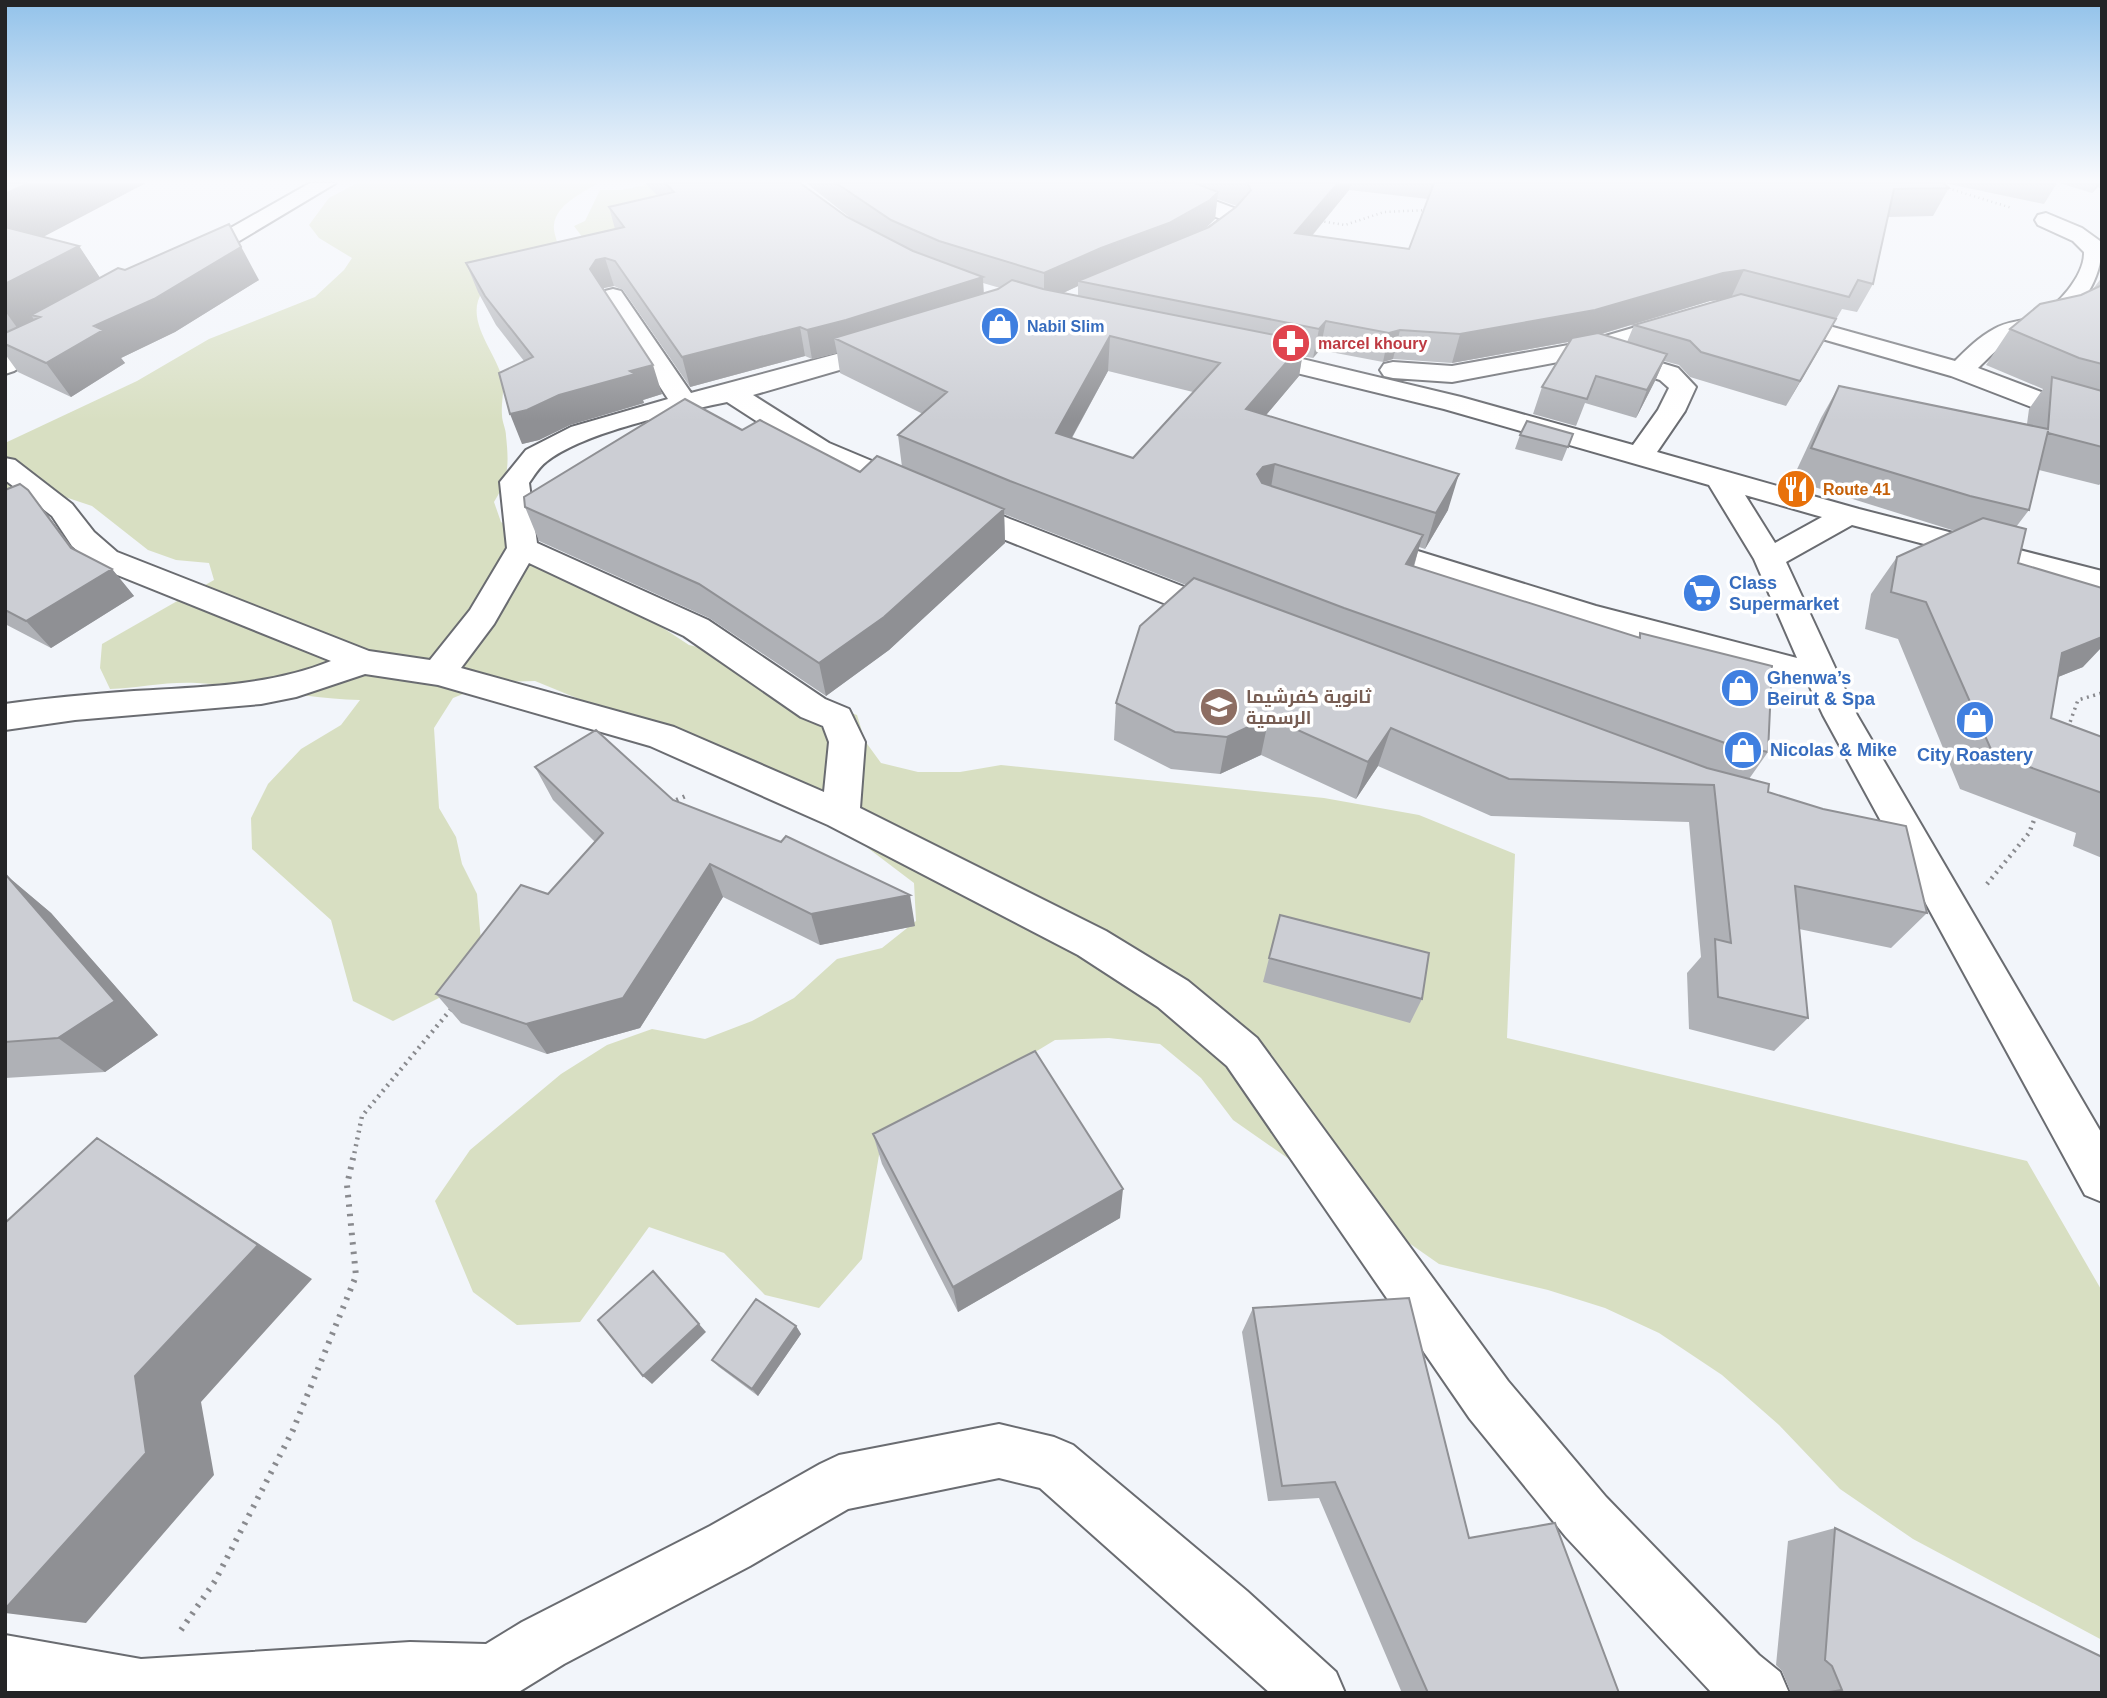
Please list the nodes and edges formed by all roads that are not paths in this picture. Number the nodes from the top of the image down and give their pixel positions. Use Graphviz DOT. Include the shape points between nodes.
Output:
graph roads {
  1 [pos="186,262"];
  2 [pos="2095,262"];
  3 [pos="167,273"];
  4 [pos="613,296"];
  5 [pos="1753,312"];
  6 [pos="1707,313"];
  7 [pos="72,326"];
  8 [pos="48,339"];
  9 [pos="911,341"];
  10 [pos="1222,348"];
  11 [pos="1589,349"];
  12 [pos="5,356"];
  13 [pos="1273,359"];
  14 [pos="5,366"];
  15 [pos="1961,370"];
  16 [pos="731,393"];
  17 [pos="684,403"];
  18 [pos="2102,420"];
  19 [pos="1639,457"];
  20 [pos="5,466"];
  21 [pos="1721,480"];
  22 [pos="1848,515"];
  23 [pos="1336,535"];
  24 [pos="522,548"];
  25 [pos="1769,558"];
  26 [pos="2102,581"];
  27 [pos="1244,623"];
  28 [pos="362,662"];
  29 [pos="439,673"];
  30 [pos="1825,677"];
  31 [pos="5,717"];
  32 [pos="841,815"];
  33 [pos="1867,825"];
  34 [pos="1905,828"];
  35 [pos="2102,1179"];
  36 [pos="5,1665"];
  37 [pos="489,1683"];
  38 [pos="139,1691"];
  39 [pos="1315,1693"];
  40 [pos="1759,1693"];
  1 -- 3 [label="street"];
  2 -- 15 [label="street" via="2087,280 2054,316 1994,339"];
  4 -- 17 [label="street"];
  5 -- 15 [label="street"];
  6 -- 11 [label="street"];
  7 -- 8 [label="street"];
  8 -- 12 [label="street"];
  8 -- 14 [label="street"];
  9 -- 16 [label="street"];
  10 -- 13 [label="street"];
  11 -- 13 [label="street" via="1452,374"];
  11 -- 19 [label="street" via="1670,374 1683,387"];
  13 -- 19 [label="street" via="1452,402"];
  15 -- 18 [label="street"];
  16 -- 17 [label="street"];
  16 -- 27 [label="street" via="819,449"];
  17 -- 24 [label="street" via="581,433 536,456 514,482"];
  19 -- 21 [label="street"];
  20 -- 28 [label="street" via="62,510 83,540 106,559"];
  21 -- 22 [label="street"];
  21 -- 25 [label="street"];
  22 -- 25 [label="street"];
  22 -- 26 [label="street"];
  23 -- 30 [label="street" via="1588,615"];
  24 -- 29 [label="street" via="482,616"];
  24 -- 32 [label="street" via="695,628 813,708 838,718 847,743"];
  25 -- 30 [label="street"];
  28 -- 29 [label="street"];
  28 -- 31 [label="street" via="330,678 279,689"];
  29 -- 32 [label="street" via="661,736"];
  30 -- 34 [label="street" via="1840,715"];
  32 -- 40 [label="street" via="1092,943 1173,994 1242,1052 1489,1400 1586,1517"];
  33 -- 34 [label="street"];
  34 -- 35 [label="street"];
  36 -- 38 [label="street"];
  37 -- 38 [label="street" via="410,1672"];
  37 -- 39 [label="street" via="543,1643 730,1546 839,1483 999,1451 1054,1464"];
}
